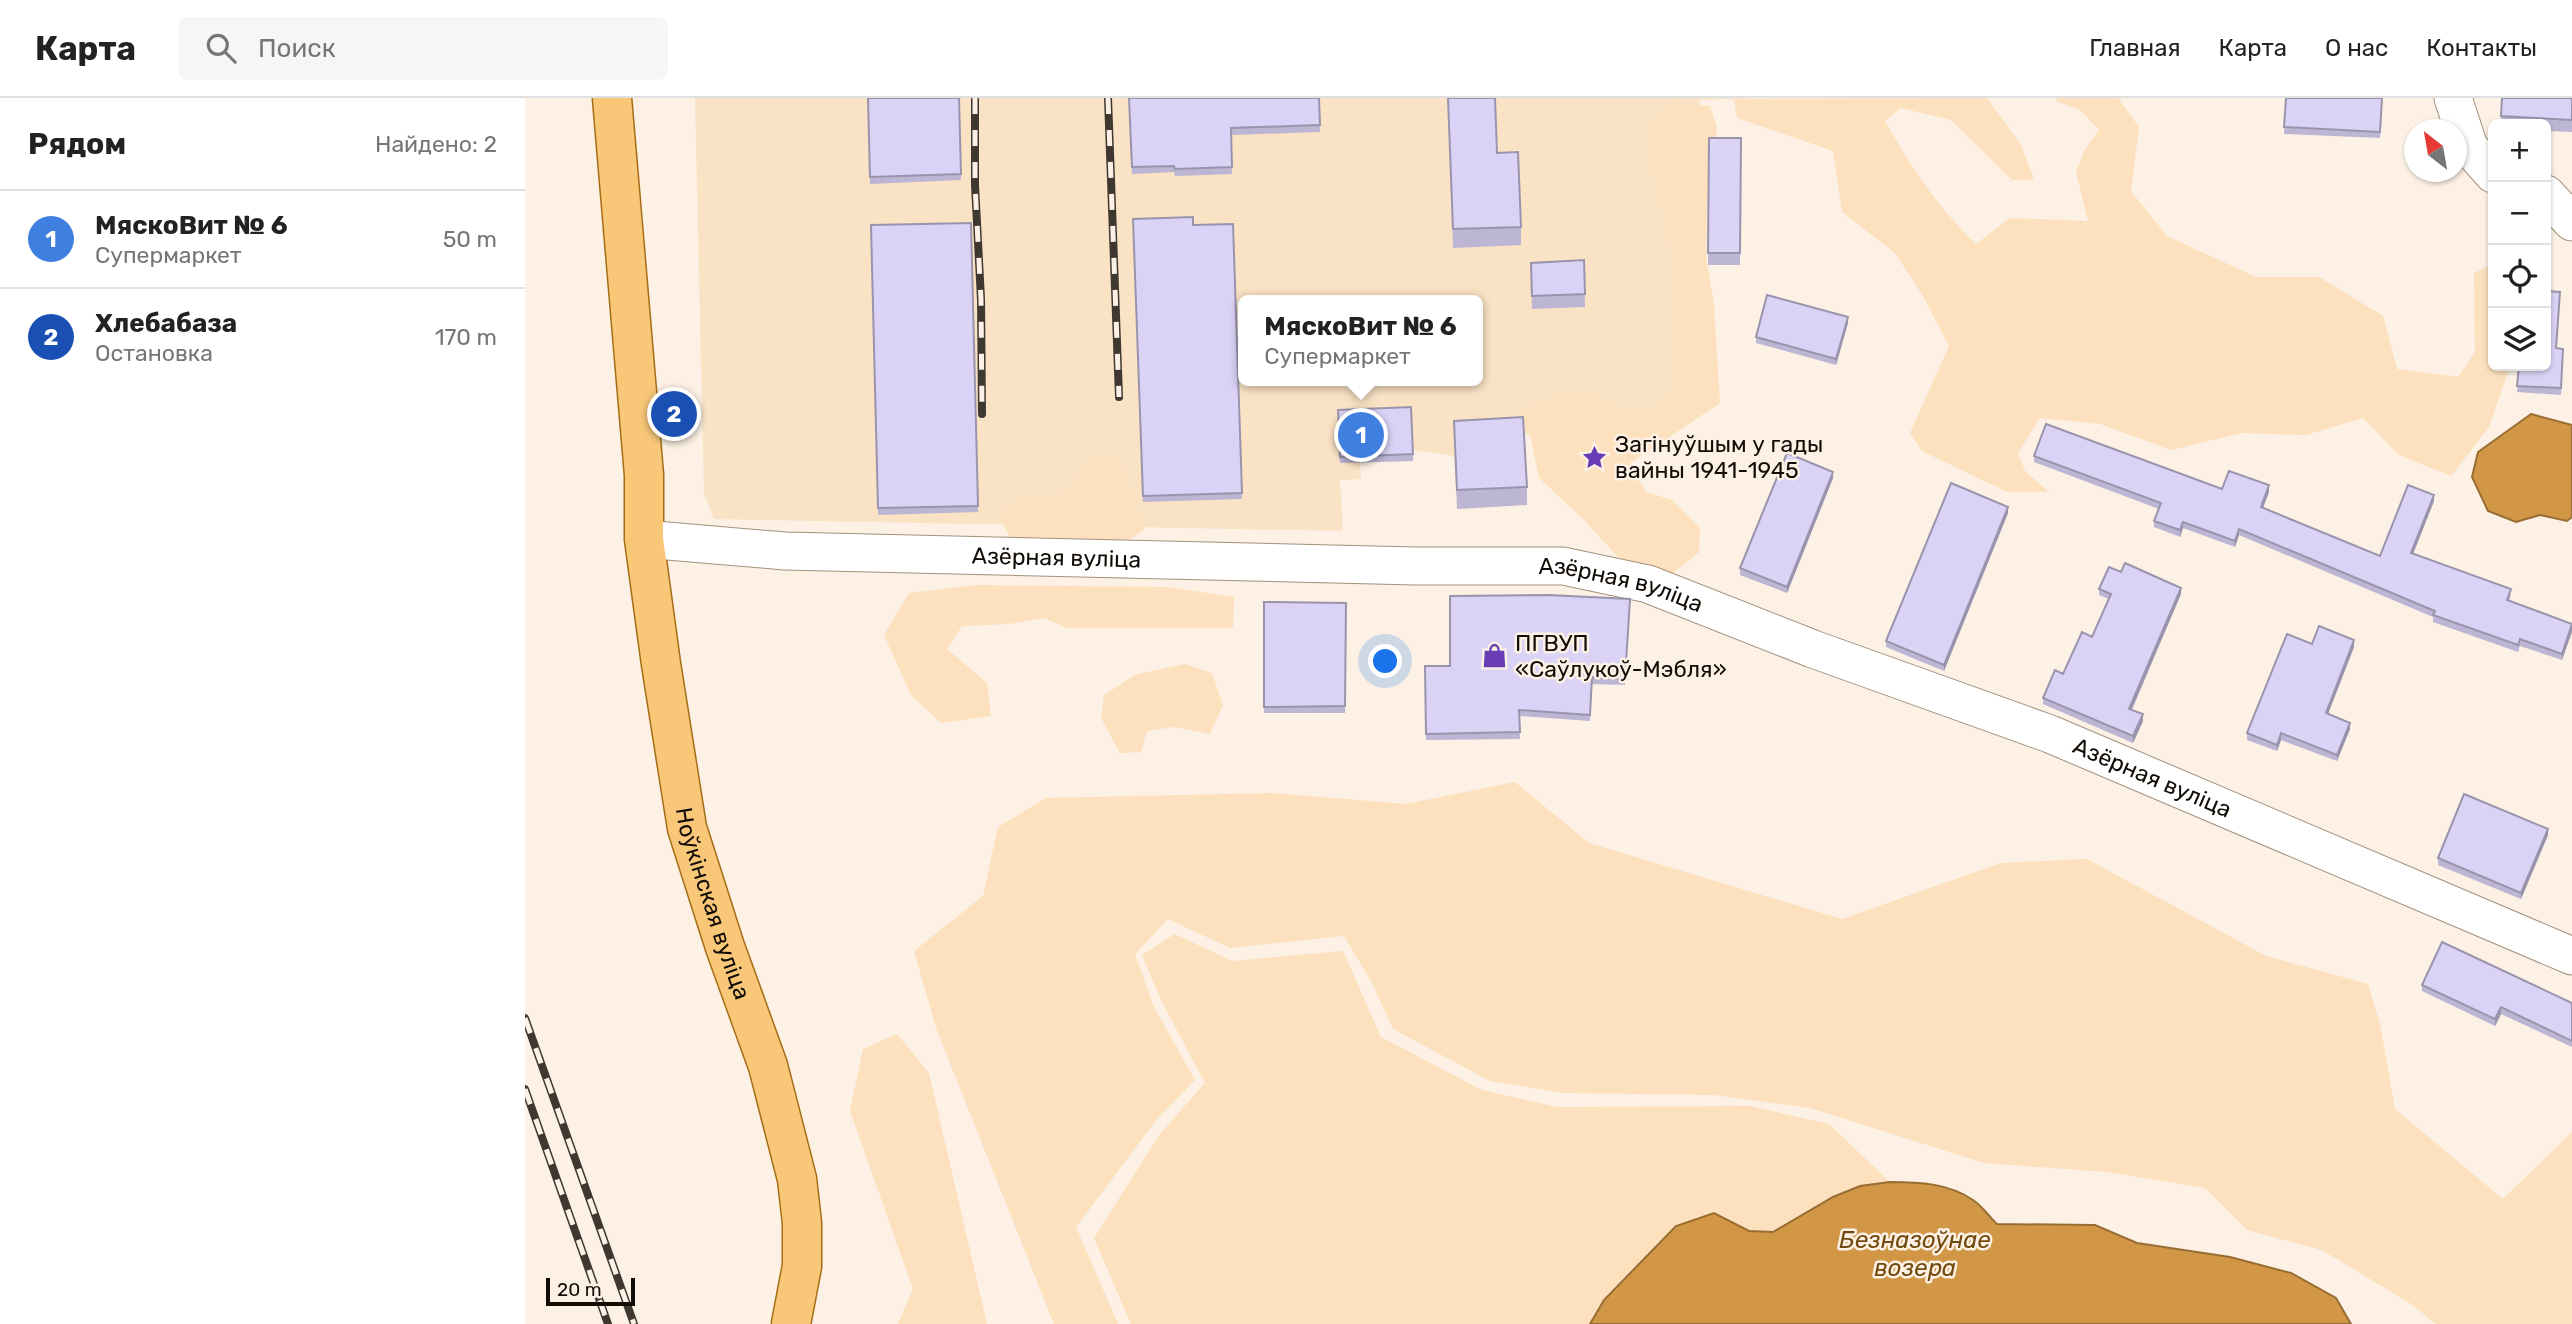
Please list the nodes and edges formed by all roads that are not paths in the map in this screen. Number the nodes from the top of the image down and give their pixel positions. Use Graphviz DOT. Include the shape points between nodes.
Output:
graph roads {
  1 [pos="612,98"];
  2 [pos="2453,98"];
  3 [pos="2488,168"];
  4 [pos="2551,199"];
  5 [pos="2572,222"];
  6 [pos="644,539"];
  7 [pos="2572,956"];
  8 [pos="791,1324"];
  1 -- 6 [label="main road, Ноўкінская вуліца" via="644,475"];
  2 -- 3 [label="street" via="2469,147"];
  4 -- 5 [label="street"];
  6 -- 7 [label="street, Азёрная вуліца" via="786,551 1563,566 1612,576 1648,584 2050,734"];
  6 -- 8 [label="main road, Ноўкінская вуліца" via="687,828 768,1066 797,1179 802,1266"];
}
